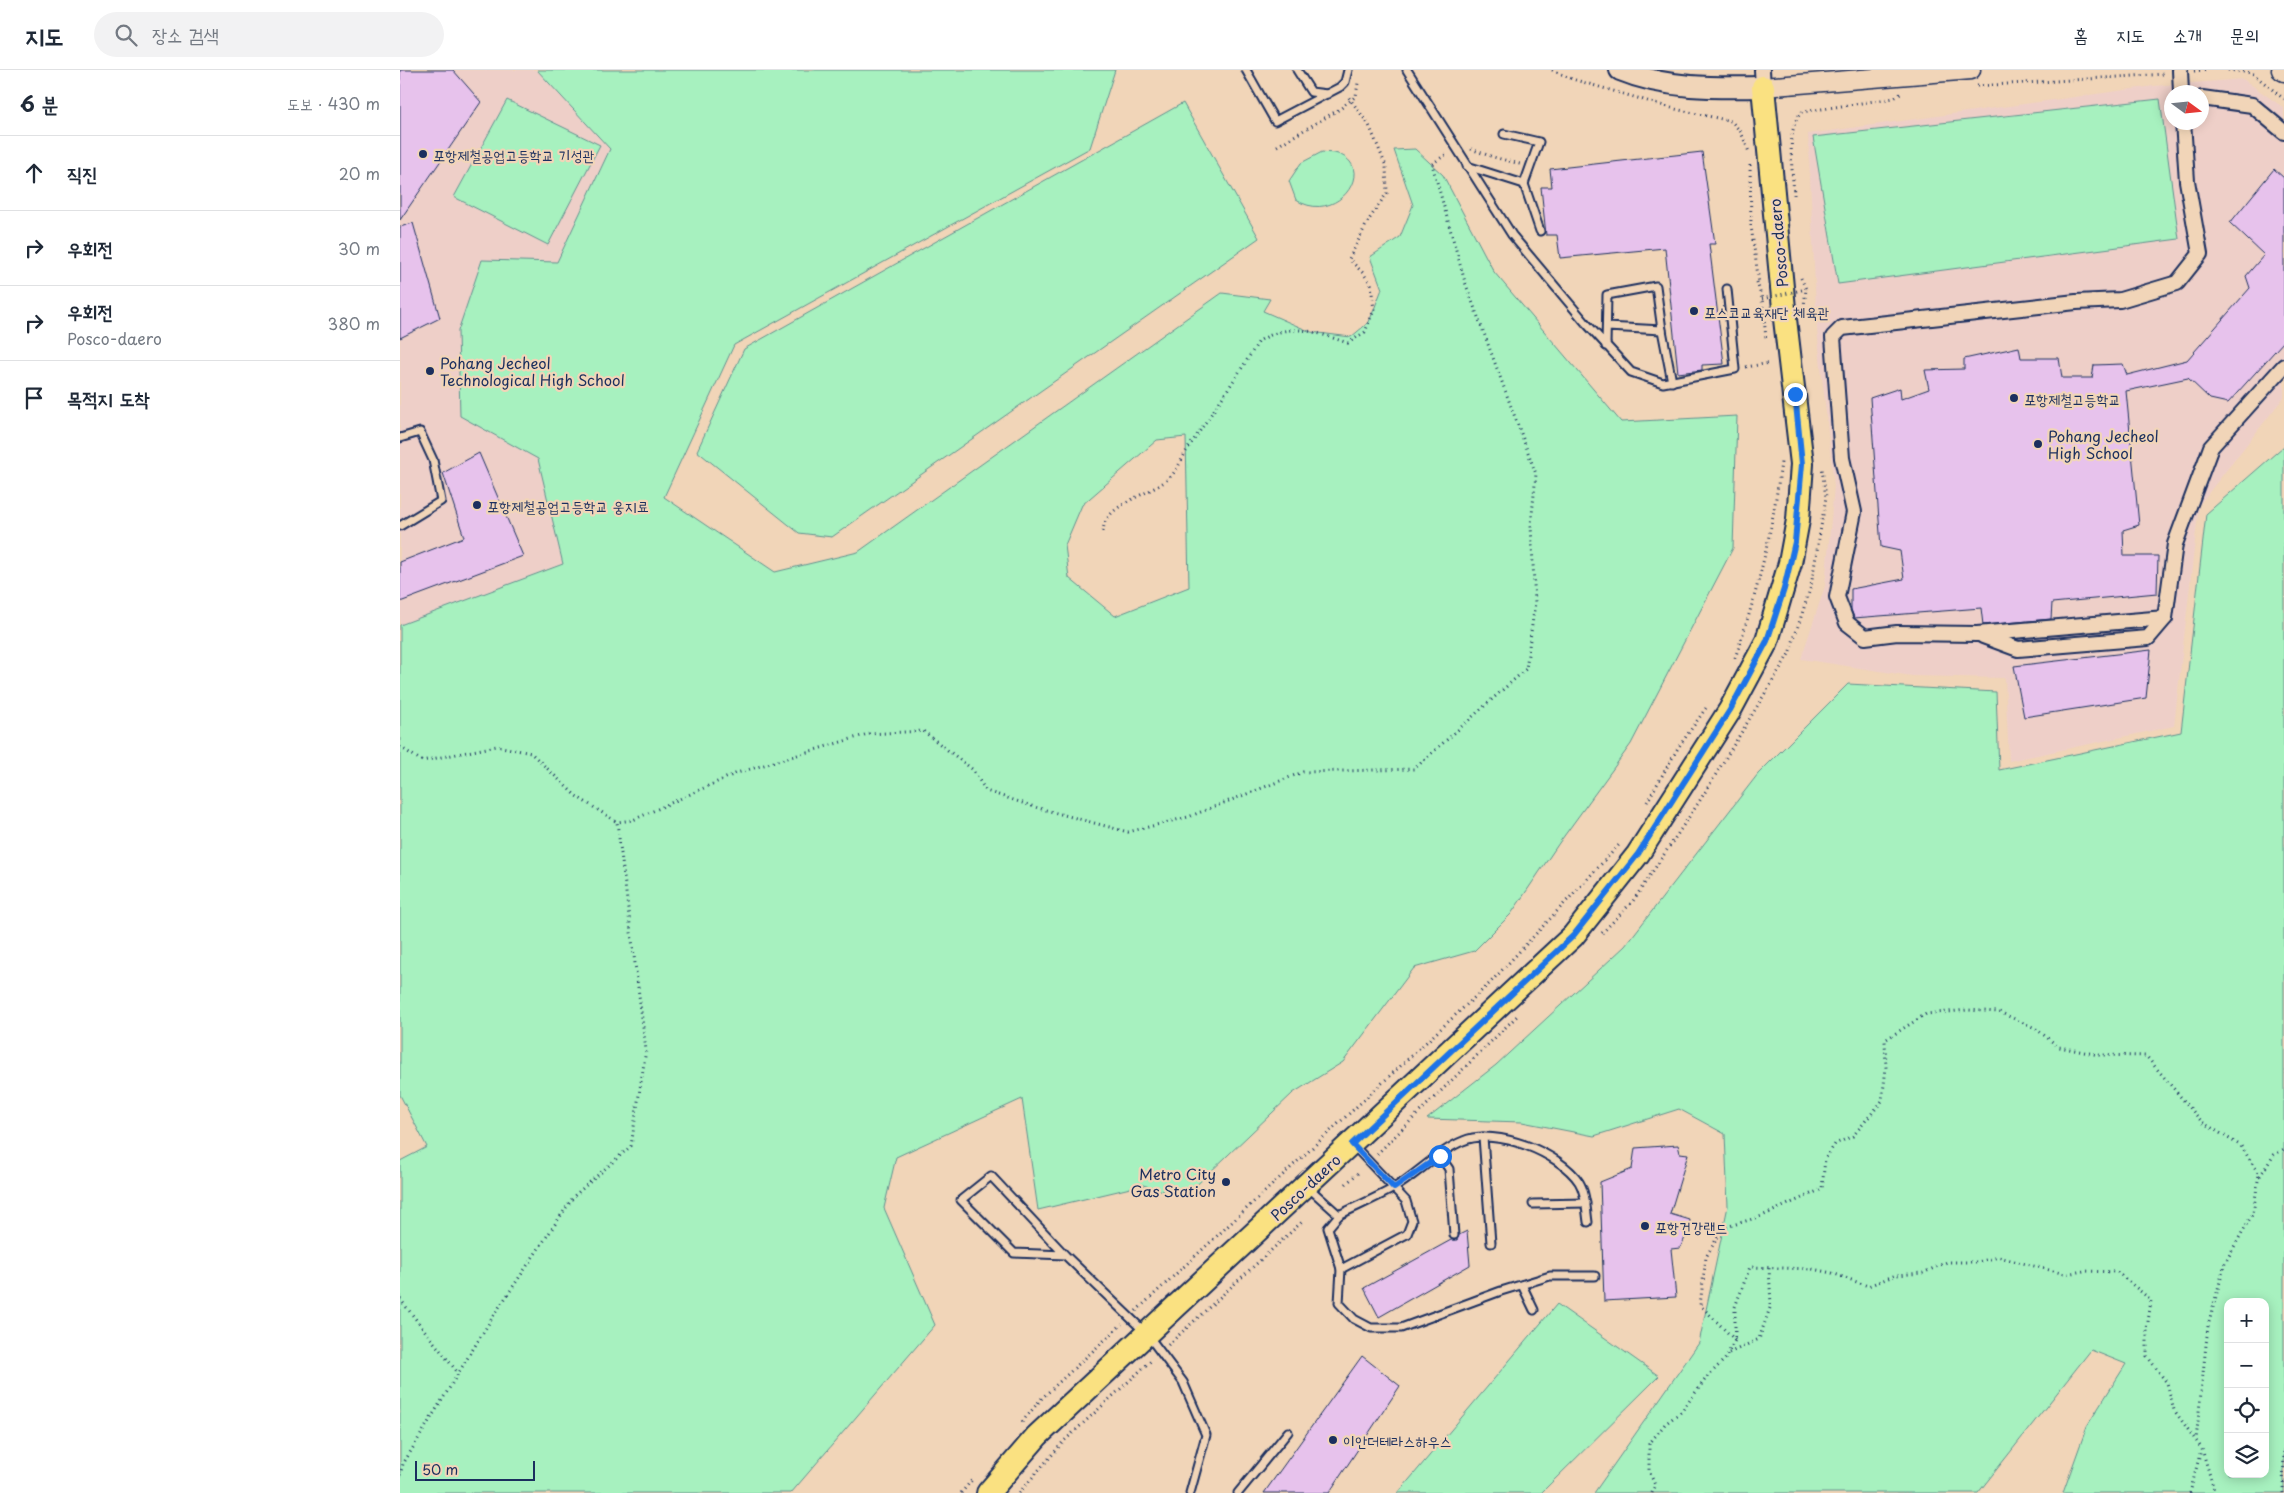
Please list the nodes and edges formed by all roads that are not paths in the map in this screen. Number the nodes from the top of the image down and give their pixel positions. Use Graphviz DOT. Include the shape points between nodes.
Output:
graph roads {
  1 [pos="1246,70"];
  2 [pos="1297,70"];
  3 [pos="1348,70"];
  4 [pos="1407,70"];
  5 [pos="1620,70"];
  6 [pos="2180,70"];
  7 [pos="1763,78"];
  8 [pos="1972,78"];
  9 [pos="2181,85"];
  10 [pos="1328,94"];
  11 [pos="2209,99"];
  12 [pos="2184,130"];
  13 [pos="2284,132"];
  14 [pos="1504,134"];
  15 [pos="1468,166"];
  16 [pos="1524,184"];
  17 [pos="1540,231"];
  18 [pos="1727,290"];
  19 [pos="1607,327"];
  20 [pos="1662,330"];
  21 [pos="1606,346"];
  22 [pos="2284,366"];
  23 [pos="1672,382"];
  24 [pos="400,438"];
  25 [pos="400,526"];
  26 [pos="2165,618"];
  27 [pos="1977,634"];
  28 [pos="1483,1136"];
  29 [pos="1352,1144"];
  30 [pos="1440,1156"];
  31 [pos="1307,1186"];
  32 [pos="1394,1188"];
  33 [pos="1586,1203"];
  34 [pos="1533,1204"];
  35 [pos="1339,1215"];
  36 [pos="1588,1222"];
  37 [pos="1454,1235"];
  38 [pos="1492,1243"];
  39 [pos="1065,1254"];
  40 [pos="1341,1269"];
  41 [pos="1595,1276"];
  42 [pos="1522,1285"];
  43 [pos="1534,1310"];
  44 [pos="1147,1334"];
  45 [pos="1288,1432"];
  46 [pos="981,1486"];
  47 [pos="1190,1493"];
  48 [pos="1238,1493"];
  1 -- 10 [label="lane" via="1275,121"];
  2 -- 10 [label="lane" via="1311,92"];
  3 -- 10 [label="lane" via="1345,82"];
  4 -- 15 [label="lane"];
  5 -- 7 [label="main road" via="1688,87"];
  6 -- 9 [label="street"];
  7 -- 8 [label="street"];
  7 -- 29 [label="main road, Posco-daero" via="1802,464 1795,542 1767,641 1730,710 1638,854 1602,902 1566,943"];
  11 -- 13 [label="street" via="2252,105"];
  12 -- 27 [label="street" via="2187,181 2200,254 2177,283 2120,300 1842,328 1833,337 1834,376 1846,478 1854,512 1836,597 1847,623 1865,637 1897,633"];
  14 -- 16 [label="lane" via="1539,142"];
  15 -- 16 [label="lane"];
  15 -- 21 [label="lane" via="1512,235"];
  16 -- 17 [label="lane"];
  18 -- 23 [label="lane" via="1735,369"];
  19 -- 20 [label="lane"];
  19 -- 20 [label="lane" via="1608,295 1656,286"];
  19 -- 21 [label="lane"];
  20 -- 23 [label="lane"];
  21 -- 23 [label="lane" via="1631,372 1663,384"];
  22 -- 26 [label="street" via="2210,447 2175,544"];
  24 -- 25 [label="lane" via="420,432 433,460 441,501"];
  26 -- 27 [label="street"];
  26 -- 27 [label="street" via="2148,638 2048,648 2018,649"];
  28 -- 30 [label="lane" via="1463,1141"];
  28 -- 33 [label="lane" via="1544,1152 1571,1171 1580,1184"];
  28 -- 38 [label="lane"];
  29 -- 31 [label="main road, Posco-daero"];
  29 -- 32 [label="lane"];
  30 -- 32 [label="lane"];
  30 -- 37 [label="lane" via="1449,1169"];
  31 -- 35 [label="lane"];
  31 -- 44 [label="main road, Posco-daero"];
  32 -- 35 [label="lane"];
  32 -- 40 [label="lane" via="1406,1201 1412,1221 1407,1234"];
  33 -- 34 [label="lane"];
  33 -- 36 [label="lane"];
  35 -- 40 [label="lane" via="1328,1228"];
  39 -- 39 [label="lane" via="991,1176 961,1200 1014,1253"];
  39 -- 44 [label="lane"];
  40 -- 42 [label="lane" via="1339,1303 1354,1319 1371,1328 1401,1328"];
  41 -- 42 [label="lane" via="1550,1276"];
  42 -- 43 [label="lane"];
  44 -- 46 [label="main road, Posco-daero"];
  44 -- 47 [label="lane" via="1183,1382 1206,1435"];
  45 -- 48 [label="lane"];
}
